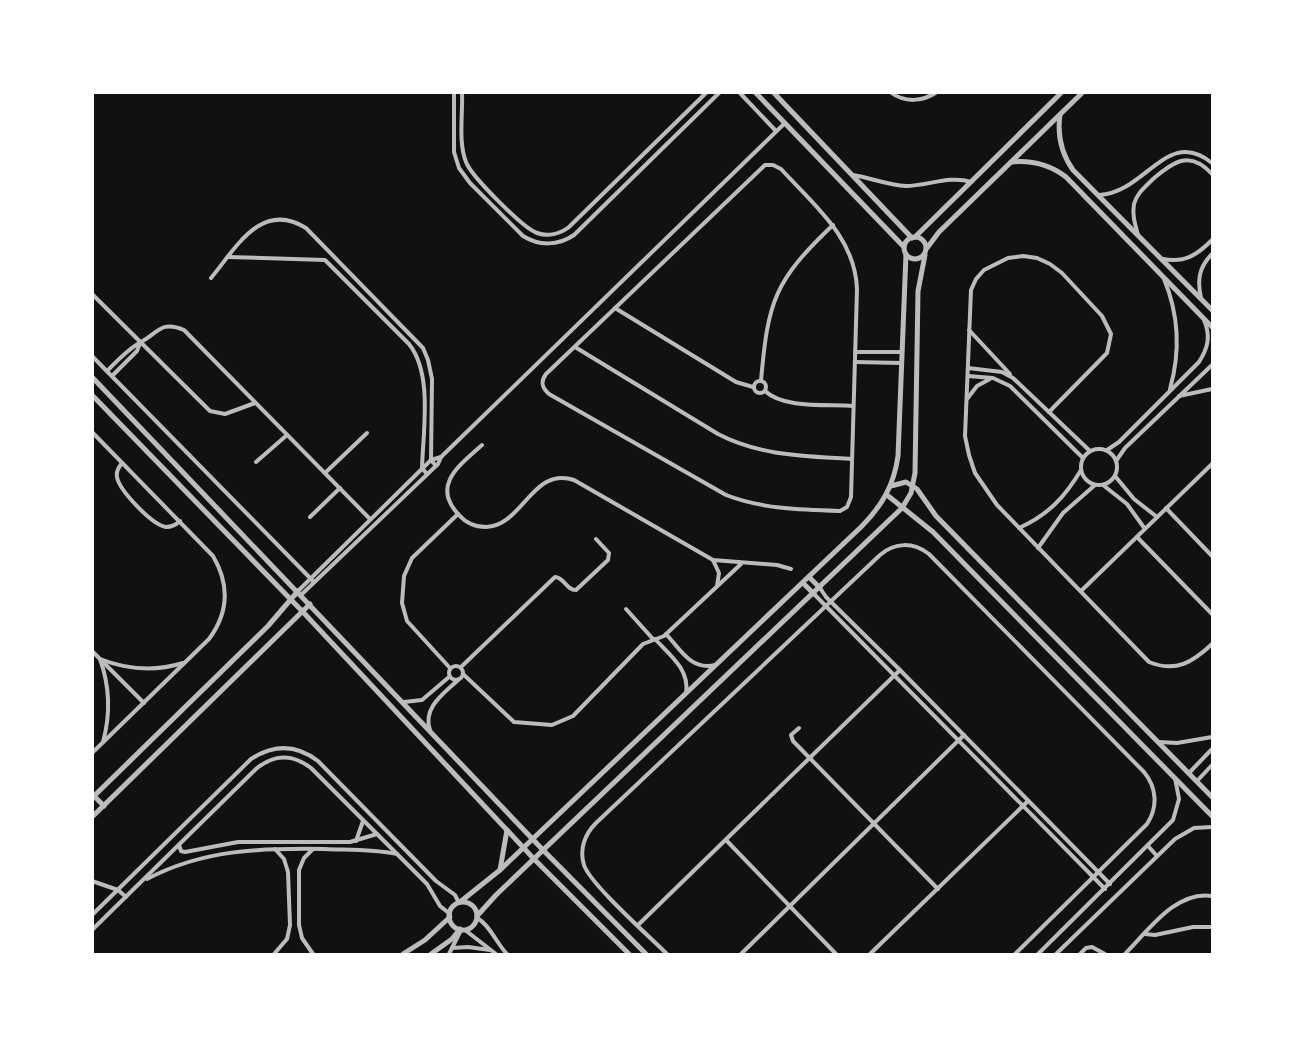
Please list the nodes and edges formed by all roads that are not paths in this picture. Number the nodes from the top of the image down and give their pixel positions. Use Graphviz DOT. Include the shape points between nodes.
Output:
graph roads {
  1 [pos="454,92"];
  2 [pos="462,92"];
  3 [pos="707,92"];
  4 [pos="720,92"];
  5 [pos="739,92"];
  6 [pos="756,92"];
  7 [pos="773,92"];
  8 [pos="890,92"];
  9 [pos="937,92"];
  10 [pos="1062,92"];
  11 [pos="1083,92"];
  12 [pos="1060,115"];
  13 [pos="784,123"];
  14 [pos="776,131"];
  15 [pos="645,154"];
  16 [pos="651,160"];
  17 [pos="1011,162"];
  18 [pos="1212,163"];
  19 [pos="1212,174"];
  20 [pos="852,175"];
  21 [pos="1080,178"];
  22 [pos="971,182"];
  23 [pos="1073,185"];
  24 [pos="1132,185"];
  25 [pos="1139,192"];
  26 [pos="1099,196"];
  27 [pos="833,225"];
  28 [pos="1138,235"];
  29 [pos="913,237"];
  30 [pos="1212,240"];
  31 [pos="904,247"];
  32 [pos="927,248"];
  33 [pos="1155,252"];
  34 [pos="906,254"];
  35 [pos="1212,254"];
  36 [pos="924,255"];
  37 [pos="228,258"];
  38 [pos="1163,259"];
  39 [pos="1146,260"];
  40 [pos="347,269"];
  41 [pos="341,275"];
  42 [pos="1163,276"];
  43 [pos="211,278"];
  44 [pos="92,294"];
  45 [pos="1201,298"];
  46 [pos="615,308"];
  47 [pos="1212,310"];
  48 [pos="1212,317"];
  49 [pos="1206,320"];
  50 [pos="1212,327"];
  51 [pos="968,330"];
  52 [pos="140,343"];
  53 [pos="575,347"];
  54 [pos="855,352"];
  55 [pos="902,352"];
  56 [pos="92,356"];
  57 [pos="855,362"];
  58 [pos="902,363"];
  59 [pos="1212,364"];
  60 [pos="968,368"];
  61 [pos="107,371"];
  62 [pos="112,376"];
  63 [pos="968,376"];
  64 [pos="92,377"];
  65 [pos="993,378"];
  66 [pos="1013,378"];
  67 [pos="761,381"];
  68 [pos="753,387"];
  69 [pos="1212,389"];
  70 [pos="765,391"];
  71 [pos="1167,393"];
  72 [pos="92,395"];
  73 [pos="1177,397"];
  74 [pos="966,400"];
  75 [pos="1172,401"];
  76 [pos="255,403"];
  77 [pos="854,406"];
  78 [pos="1048,412"];
  79 [pos="92,432"];
  80 [pos="367,433"];
  81 [pos="287,434"];
  82 [pos="482,444"];
  83 [pos="1107,450"];
  84 [pos="1090,451"];
  85 [pos="441,457"];
  86 [pos="1083,458"];
  87 [pos="852,459"];
  88 [pos="431,460"];
  89 [pos="1116,461"];
  90 [pos="256,462"];
  91 [pos="122,463"];
  92 [pos="1212,464"];
  93 [pos="436,466"];
  94 [pos="422,468"];
  95 [pos="1081,470"];
  96 [pos="325,473"];
  97 [pos="428,474"];
  98 [pos="1115,476"];
  99 [pos="1095,484"];
  100 [pos="1103,484"];
  101 [pos="891,486"];
  102 [pos="913,486"];
  103 [pos="340,488"];
  104 [pos="887,495"];
  105 [pos="902,508"];
  106 [pos="1166,508"];
  107 [pos="458,514"];
  108 [pos="1157,517"];
  109 [pos="310,518"];
  110 [pos="370,519"];
  111 [pos="180,521"];
  112 [pos="1019,528"];
  113 [pos="1144,529"];
  114 [pos="953,534"];
  115 [pos="1137,536"];
  116 [pos="596,539"];
  117 [pos="944,543"];
  118 [pos="1038,548"];
  119 [pos="1212,556"];
  120 [pos="713,560"];
  121 [pos="742,563"];
  122 [pos="792,569"];
  123 [pos="808,577"];
  124 [pos="310,578"];
  125 [pos="314,582"];
  126 [pos="803,583"];
  127 [pos="717,586"];
  128 [pos="820,588"];
  129 [pos="1080,591"];
  130 [pos="300,593"];
  131 [pos="814,594"];
  132 [pos="291,600"];
  133 [pos="832,601"];
  134 [pos="310,604"];
  135 [pos="827,606"];
  136 [pos="1024,606"];
  137 [pos="626,609"];
  138 [pos="302,611"];
  139 [pos="1212,614"];
  140 [pos="1015,615"];
  141 [pos="666,634"];
  142 [pos="654,639"];
  143 [pos="1212,644"];
  144 [pos="92,651"];
  145 [pos="100,659"];
  146 [pos="186,662"];
  147 [pos="717,664"];
  148 [pos="450,668"];
  149 [pos="461,668"];
  150 [pos="900,670"];
  151 [pos="463,674"];
  152 [pos="895,675"];
  153 [pos="449,677"];
  154 [pos="459,679"];
  155 [pos="685,694"];
  156 [pos="399,697"];
  157 [pos="404,702"];
  158 [pos="144,703"];
  159 [pos="391,705"];
  160 [pos="799,728"];
  161 [pos="430,730"];
  162 [pos="964,735"];
  163 [pos="1212,737"];
  164 [pos="959,740"];
  165 [pos="1159,742"];
  166 [pos="103,743"];
  167 [pos="1212,748"];
  168 [pos="449,750"];
  169 [pos="92,754"];
  170 [pos="441,758"];
  171 [pos="809,759"];
  172 [pos="1212,765"];
  173 [pos="1189,773"];
  174 [pos="1175,778"];
  175 [pos="1197,781"];
  176 [pos="93,797"];
  177 [pos="1212,797"];
  178 [pos="1028,800"];
  179 [pos="104,806"];
  180 [pos="1023,806"];
  181 [pos="1212,816"];
  182 [pos="92,817"];
  183 [pos="364,821"];
  184 [pos="874,824"];
  185 [pos="1212,827"];
  186 [pos="506,830"];
  187 [pos="377,834"];
  188 [pos="533,839"];
  189 [pos="726,840"];
  190 [pos="356,841"];
  191 [pos="179,845"];
  192 [pos="1148,846"];
  193 [pos="524,848"];
  194 [pos="275,849"];
  195 [pos="312,849"];
  196 [pos="543,850"];
  197 [pos="397,854"];
  198 [pos="1157,856"];
  199 [pos="534,859"];
  200 [pos="500,870"];
  201 [pos="1098,872"];
  202 [pos="1093,877"];
  203 [pos="92,881"];
  204 [pos="143,881"];
  205 [pos="1110,884"];
  206 [pos="938,888"];
  207 [pos="1105,888"];
  208 [pos="118,890"];
  209 [pos="1212,896"];
  210 [pos="126,898"];
  211 [pos="460,902"];
  212 [pos="790,906"];
  213 [pos="92,915"];
  214 [pos="450,915"];
  215 [pos="477,917"];
  216 [pos="638,925"];
  217 [pos="1212,927"];
  218 [pos="462,929"];
  219 [pos="92,930"];
  220 [pos="1063,930"];
  221 [pos="1145,934"];
  222 [pos="1072,939"];
  223 [pos="452,948"];
  224 [pos="494,953"];
  225 [pos="274,954"];
  226 [pos="313,954"];
  227 [pos="403,954"];
  228 [pos="431,954"];
  229 [pos="448,954"];
  230 [pos="508,954"];
  231 [pos="629,954"];
  232 [pos="646,954"];
  233 [pos="667,954"];
  234 [pos="741,954"];
  235 [pos="836,954"];
  236 [pos="870,954"];
  237 [pos="1015,954"];
  238 [pos="1038,954"];
  239 [pos="1056,954"];
  240 [pos="1080,954"];
  241 [pos="1105,954"];
  242 [pos="1125,954"];
  1 -- 16 [label="street" via="454,152 462,173 518,232 532,241 554,244 570,238"];
  2 -- 15 [label="street" via="463,151 469,168 526,227 539,234 557,234 569,226"];
  3 -- 15 [label="street"];
  4 -- 16 [label="street"];
  5 -- 14 [label="street"];
  6 -- 13 [label="street"];
  7 -- 20 [label="street"];
  8 -- 9 [label="street" via="910,100 925,99"];
  10 -- 22 [label="street"];
  11 -- 12 [label="street"];
  12 -- 17 [label="street"];
  12 -- 21 [label="street" via="1062,150"];
  13 -- 14 [label="street"];
  13 -- 31 [label="street"];
  14 -- 85 [label="street"];
  15 -- 16 [label="street"];
  17 -- 23 [label="street" via="1043,164 1058,171"];
  17 -- 32 [label="street" via="939,232"];
  18 -- 24 [label="street" via="1193,152 1170,155"];
  19 -- 25 [label="street" via="1199,162 1176,162"];
  20 -- 22 [label="street" via="903,186 953,179"];
  20 -- 29 [label="street"];
  21 -- 23 [label="street"];
  21 -- 26 [label="street"];
  22 -- 29 [label="street"];
  23 -- 39 [label="street"];
  24 -- 25 [label="street"];
  24 -- 26 [label="street" via="1116,193"];
  25 -- 28 [label="street" via="1133,213"];
  26 -- 28 [label="street"];
  27 -- 46 [label="street" via="781,169 765,165"];
  27 -- 54 [label="street" via="848,247 856,272"];
  27 -- 67 [label="street" via="799,259 779,288 768,322"];
  28 -- 33 [label="street"];
  29 -- 31 [label="street"];
  29 -- 32 [label="street" via="922,239"];
  30 -- 38 [label="street" via="1191,258"];
  31 -- 34 [label="street"];
  32 -- 36 [label="street"];
  33 -- 38 [label="street"];
  33 -- 39 [label="street"];
  34 -- 36 [label="street" via="915,260"];
  34 -- 55 [label="street"];
  35 -- 45 [label="street" via="1201,268 1198,279"];
  36 -- 102 [label="street" via="918,291"];
  37 -- 40 [label="street" via="255,228 279,218 306,228"];
  37 -- 41 [label="street" via="320,259"];
  37 -- 43 [label="street"];
  38 -- 45 [label="street"];
  39 -- 42 [label="street"];
  40 -- 41 [label="street"];
  40 -- 88 [label="street" via="415,337 426,354 432,379"];
  41 -- 94 [label="street" via="409,344 420,363 424,380"];
  42 -- 49 [label="street"];
  42 -- 71 [label="street" via="1178,333 1174,372"];
  44 -- 52 [label="street"];
  45 -- 47 [label="street"];
  46 -- 53 [label="street"];
  46 -- 68 [label="street" via="736,382"];
  48 -- 49 [label="street"];
  49 -- 50 [label="street"];
  49 -- 71 [label="street" via="1209,341 1205,352"];
  51 -- 60 [label="street"];
  51 -- 66 [label="street"];
  51 -- 78 [label="street" via="971,290 980,274 995,263 1008,258 1030,257 1050,264 1062,273 1108,324 1111,344 1101,361"];
  52 -- 61 [label="street" via="132,346"];
  52 -- 62 [label="street" via="137,351"];
  52 -- 76 [label="street" via="210,411 225,414"];
  52 -- 76 [label="street" via="162,328 184,330"];
  53 -- 87 [label="street" via="737,443 781,454"];
  53 -- 87 [label="street" via="544,377 543,386 547,392 732,498 781,508 840,510 850,501"];
  54 -- 55 [label="street"];
  54 -- 57 [label="street"];
  55 -- 58 [label="street"];
  56 -- 61 [label="street"];
  57 -- 58 [label="street"];
  57 -- 77 [label="street"];
  58 -- 101 [label="street" via="898,456"];
  59 -- 73 [label="street"];
  60 -- 63 [label="street"];
  60 -- 66 [label="street" via="1002,372"];
  61 -- 62 [label="street"];
  62 -- 124 [label="street"];
  63 -- 65 [label="street"];
  63 -- 74 [label="street"];
  64 -- 130 [label="street"];
  65 -- 74 [label="street" via="977,386"];
  65 -- 86 [label="street" via="1017,392"];
  66 -- 78 [label="street"];
  67 -- 68 [label="street"];
  67 -- 70 [label="street" via="766,384"];
  68 -- 70 [label="street" via="756,393"];
  69 -- 73 [label="street"];
  70 -- 77 [label="street" via="785,402"];
  71 -- 75 [label="street"];
  71 -- 83 [label="street"];
  72 -- 132 [label="street"];
  73 -- 75 [label="street"];
  74 -- 112 [label="street" via="965,436 975,473 985,490"];
  75 -- 89 [label="street"];
  76 -- 81 [label="street"];
  77 -- 87 [label="street"];
  78 -- 84 [label="street"];
  79 -- 91 [label="street"];
  80 -- 96 [label="street"];
  81 -- 90 [label="street"];
  81 -- 96 [label="street"];
  82 -- 107 [label="street" via="450,478 449,500"];
  83 -- 84 [label="street"];
  83 -- 89 [label="street"];
  84 -- 86 [label="street"];
  85 -- 88 [label="street"];
  85 -- 93 [label="street"];
  86 -- 95 [label="street"];
  88 -- 93 [label="street"];
  88 -- 94 [label="street"];
  89 -- 98 [label="street"];
  91 -- 111 [label="street"];
  91 -- 111 [label="street" via="117,470 117,479 134,502 162,526 170,527"];
  92 -- 106 [label="street"];
  93 -- 97 [label="street"];
  94 -- 97 [label="street"];
  94 -- 110 [label="street"];
  95 -- 99 [label="street" via="1086,479"];
  95 -- 112 [label="street" via="1062,499 1049,511"];
  96 -- 103 [label="street"];
  97 -- 125 [label="street"];
  98 -- 100 [label="street"];
  98 -- 108 [label="street"];
  99 -- 100 [label="street"];
  99 -- 118 [label="street" via="1063,513"];
  100 -- 113 [label="street" via="1127,504"];
  101 -- 102 [label="street" via="902,482"];
  101 -- 104 [label="street"];
  102 -- 105 [label="street"];
  102 -- 114 [label="street"];
  103 -- 109 [label="street"];
  103 -- 110 [label="street"];
  104 -- 105 [label="street"];
  104 -- 123 [label="street" via="871,518"];
  105 -- 117 [label="street"];
  105 -- 128 [label="street"];
  106 -- 108 [label="street"];
  106 -- 119 [label="street"];
  107 -- 120 [label="street" via="476,526 496,525 547,480 569,478"];
  107 -- 148 [label="street" via="412,558 404,576 402,603 407,620"];
  108 -- 113 [label="street"];
  110 -- 124 [label="street"];
  111 -- 146 [label="street" via="213,556 222,573 226,592 217,629"];
  112 -- 118 [label="street"];
  113 -- 115 [label="street"];
  114 -- 117 [label="street"];
  114 -- 136 [label="street"];
  115 -- 129 [label="street"];
  115 -- 139 [label="street"];
  116 -- 149 [label="street" via="609,555 608,560 574,590 555,577"];
  117 -- 140 [label="street"];
  118 -- 129 [label="street"];
  120 -- 121 [label="street"];
  120 -- 127 [label="street" via="718,573"];
  121 -- 122 [label="street"];
  121 -- 127 [label="street"];
  123 -- 126 [label="street"];
  123 -- 128 [label="street"];
  124 -- 125 [label="street"];
  124 -- 130 [label="street"];
  125 -- 130 [label="street"];
  126 -- 131 [label="street"];
  126 -- 147 [label="street"];
  127 -- 141 [label="street"];
  128 -- 131 [label="street"];
  128 -- 133 [label="street"];
  129 -- 143 [label="street" via="1141,655 1160,666 1176,667 1192,662"];
  130 -- 132 [label="street"];
  130 -- 134 [label="street"];
  131 -- 135 [label="street"];
  131 -- 196 [label="street"];
  132 -- 138 [label="street"];
  132 -- 176 [label="street"];
  133 -- 135 [label="street"];
  133 -- 150 [label="street"];
  133 -- 201 [label="street" via="890,548 907,545 924,550 1137,766 1152,784 1153,812 1146,824"];
  134 -- 138 [label="street"];
  134 -- 156 [label="street"];
  135 -- 152 [label="street"];
  135 -- 216 [label="street" via="586,834 582,849 587,871"];
  136 -- 140 [label="street"];
  136 -- 165 [label="street"];
  137 -- 142 [label="street"];
  138 -- 159 [label="street"];
  138 -- 179 [label="street"];
  140 -- 174 [label="street"];
  141 -- 142 [label="street"];
  141 -- 147 [label="street" via="692,662 702,666"];
  142 -- 151 [label="street" via="643,644 573,716 552,725 522,724 511,720"];
  142 -- 155 [label="street" via="682,669 686,679"];
  144 -- 145 [label="street"];
  145 -- 146 [label="street" via="142,669"];
  145 -- 158 [label="street"];
  145 -- 166 [label="street" via="109,701"];
  146 -- 158 [label="street"];
  147 -- 155 [label="street"];
  148 -- 149 [label="street" via="454,665"];
  148 -- 153 [label="street"];
  149 -- 151 [label="street"];
  150 -- 152 [label="street"];
  150 -- 162 [label="street"];
  151 -- 154 [label="street"];
  152 -- 164 [label="street"];
  152 -- 171 [label="street"];
  153 -- 154 [label="street"];
  153 -- 157 [label="street" via="422,700"];
  154 -- 161 [label="street" via="430,709"];
  155 -- 188 [label="street"];
  156 -- 157 [label="street"];
  156 -- 159 [label="street"];
  157 -- 161 [label="street"];
  158 -- 166 [label="street"];
  159 -- 170 [label="street"];
  160 -- 171 [label="street" via="791,738"];
  161 -- 168 [label="street"];
  162 -- 164 [label="street"];
  162 -- 178 [label="street"];
  163 -- 165 [label="street" via="1186,742"];
  164 -- 180 [label="street"];
  164 -- 184 [label="street"];
  165 -- 173 [label="street"];
  166 -- 169 [label="street"];
  167 -- 173 [label="street"];
  168 -- 170 [label="street"];
  168 -- 188 [label="street"];
  170 -- 186 [label="street"];
  171 -- 184 [label="street"];
  171 -- 189 [label="street"];
  172 -- 175 [label="street"];
  173 -- 175 [label="street"];
  174 -- 181 [label="street"];
  174 -- 192 [label="street" via="1177,810 1166,828"];
  175 -- 177 [label="street"];
  176 -- 179 [label="street"];
  178 -- 180 [label="street"];
  178 -- 201 [label="street"];
  179 -- 182 [label="street"];
  180 -- 202 [label="street"];
  180 -- 206 [label="street"];
  183 -- 187 [label="street"];
  183 -- 190 [label="street"];
  183 -- 191 [label="street" via="311,768 294,758 284,757 265,762 257,768"];
  184 -- 206 [label="street"];
  184 -- 212 [label="street"];
  185 -- 198 [label="street" via="1184,832"];
  186 -- 193 [label="street"];
  186 -- 200 [label="street"];
  187 -- 190 [label="street"];
  187 -- 197 [label="street"];
  188 -- 193 [label="street"];
  188 -- 196 [label="street"];
  189 -- 212 [label="street"];
  189 -- 216 [label="street"];
  190 -- 191 [label="street" via="246,841 185,852"];
  191 -- 204 [label="street"];
  192 -- 198 [label="street"];
  192 -- 205 [label="street"];
  193 -- 199 [label="street"];
  193 -- 200 [label="street"];
  194 -- 195 [label="street"];
  194 -- 204 [label="street" via="238,850 205,856 173,866"];
  194 -- 225 [label="street" via="284,859 288,872 290,925 287,939"];
  195 -- 197 [label="street"];
  195 -- 226 [label="street" via="299,870 299,925 302,938"];
  196 -- 199 [label="street"];
  196 -- 232 [label="street"];
  197 -- 214 [label="street" via="427,884 440,906"];
  198 -- 222 [label="street"];
  199 -- 215 [label="street"];
  199 -- 231 [label="street"];
  200 -- 211 [label="street"];
  201 -- 202 [label="street"];
  201 -- 205 [label="street"];
  202 -- 207 [label="street"];
  202 -- 237 [label="street"];
  203 -- 208 [label="street"];
  204 -- 210 [label="street"];
  205 -- 207 [label="street"];
  206 -- 236 [label="street"];
  207 -- 220 [label="street"];
  208 -- 210 [label="street"];
  208 -- 211 [label="street" via="251,759 269,749 290,748 305,752 318,761"];
  208 -- 213 [label="street"];
  209 -- 221 [label="street" via="1184,900"];
  210 -- 219 [label="street"];
  211 -- 214 [label="street"];
  211 -- 215 [label="street" via="472,905"];
  212 -- 234 [label="street"];
  212 -- 235 [label="street"];
  214 -- 218 [label="street" via="453,925"];
  214 -- 227 [label="street" via="425,940"];
  215 -- 218 [label="street" via="473,926"];
  215 -- 230 [label="street"];
  216 -- 233 [label="street"];
  217 -- 221 [label="street"];
  218 -- 223 [label="street"];
  218 -- 224 [label="street"];
  218 -- 228 [label="street"];
  220 -- 222 [label="street"];
  220 -- 238 [label="street"];
  221 -- 242 [label="street"];
  222 -- 239 [label="street"];
  223 -- 224 [label="street" via="476,948"];
  223 -- 229 [label="street"];
  240 -- 241 [label="street" via="1092,946"];
}
